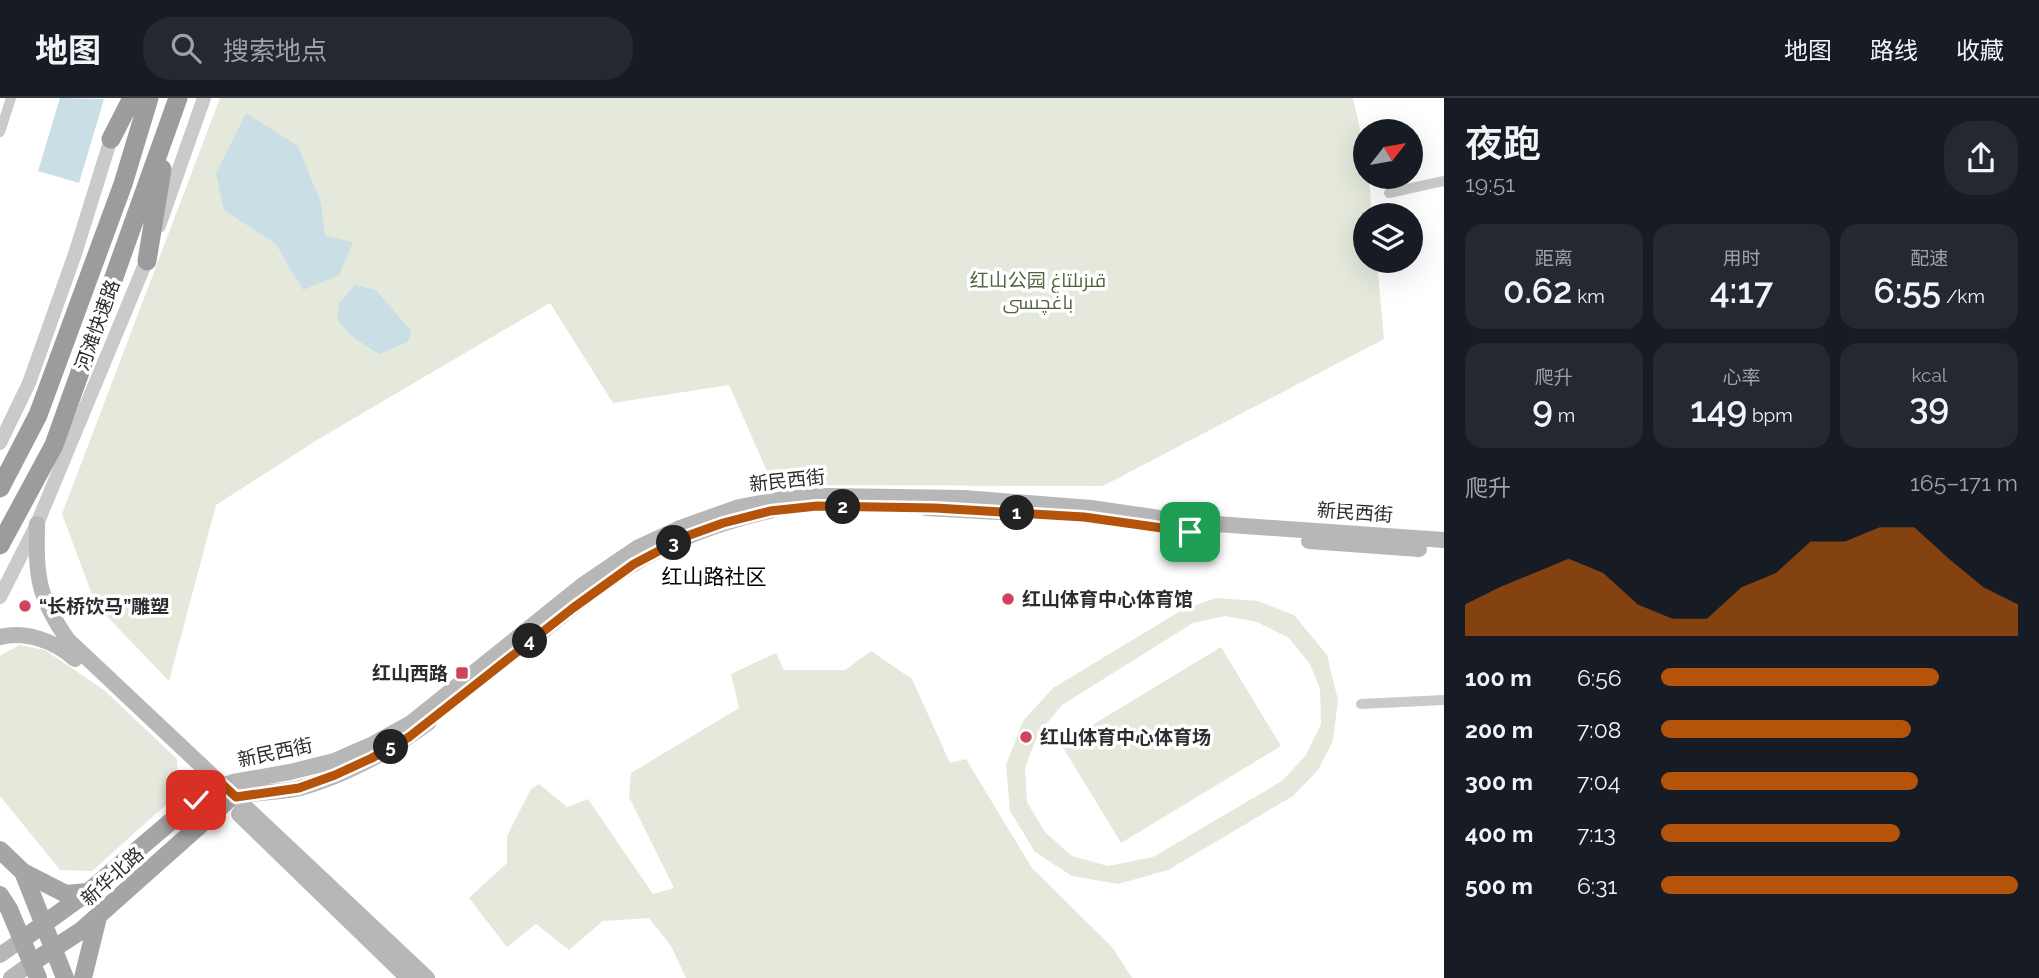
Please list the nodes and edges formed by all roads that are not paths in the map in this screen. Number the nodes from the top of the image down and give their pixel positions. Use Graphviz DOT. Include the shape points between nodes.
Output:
graph roads {
  1 [pos="11,98"];
  2 [pos="124,98"];
  3 [pos="132,98"];
  4 [pos="149,98"];
  5 [pos="178,98"];
  6 [pos="204,98"];
  7 [pos="171,120"];
  8 [pos="0,132"];
  9 [pos="111,139"];
  10 [pos="1444,181"];
  11 [pos="1389,192"];
  12 [pos="147,261"];
  13 [pos="0,443"];
  14 [pos="0,488"];
  15 [pos="37,524"];
  16 [pos="1444,540"];
  17 [pos="0,545"];
  18 [pos="1444,551"];
  19 [pos="0,597"];
  20 [pos="0,638"];
  21 [pos="1444,700"];
  22 [pos="1361,704"];
  23 [pos="224,793"];
  24 [pos="0,850"];
  25 [pos="23,872"];
  26 [pos="88,892"];
  27 [pos="0,895"];
  28 [pos="98,916"];
  29 [pos="44,924"];
  30 [pos="23,939"];
  31 [pos="53,947"];
  32 [pos="0,955"];
  33 [pos="36,970"];
  34 [pos="11,978"];
  35 [pos="65,978"];
  36 [pos="83,978"];
  37 [pos="408,978"];
  38 [pos="427,978"];
  1 -- 8 [label="street"];
  2 -- 9 [label="street"];
  3 -- 9 [label="highway"];
  4 -- 14 [label="highway, 河滩快速路" via="123,184 38,415"];
  5 -- 7 [label="highway, 河滩快速路"];
  6 -- 12 [label="street"];
  7 -- 12 [label="highway"];
  7 -- 17 [label="highway, 河滩快速路" via="54,445"];
  9 -- 13 [label="street" via="29,383"];
  10 -- 11 [label="street"];
  12 -- 15 [label="street"];
  15 -- 19 [label="street"];
  15 -- 23 [label="main road" via="36,571 54,620 68,640"];
  16 -- 23 [label="main road, 新民西街" via="1188,522 1091,508 964,498 828,496 739,507 637,548 584,584 411,723 334,761"];
  18 -- 23 [label="main road, 新民西街" via="1190,532 1070,516 817,506 770,511 687,536 634,564 409,737 372,758 299,788"];
  20 -- 23 [label="main road" via="30,636 63,649"];
  21 -- 22 [label="street"];
  23 -- 26 [label="main road, 新华北路" via="196,800"];
  23 -- 28 [label="main road, 新华北路"];
  23 -- 37 [label="main road"];
  23 -- 38 [label="main road"];
  24 -- 25 [label="main road"];
  25 -- 26 [label="main road" via="66,894"];
  25 -- 29 [label="main road"];
  26 -- 29 [label="main road, 新华北路"];
  27 -- 30 [label="main road"];
  28 -- 31 [label="main road, 新华北路"];
  28 -- 36 [label="main road"];
  29 -- 30 [label="main road, 新华北路"];
  29 -- 31 [label="main road"];
  30 -- 32 [label="main road"];
  30 -- 33 [label="main road"];
  31 -- 33 [label="main road, 新华北路"];
  31 -- 35 [label="main road"];
  33 -- 34 [label="main road"];
}
